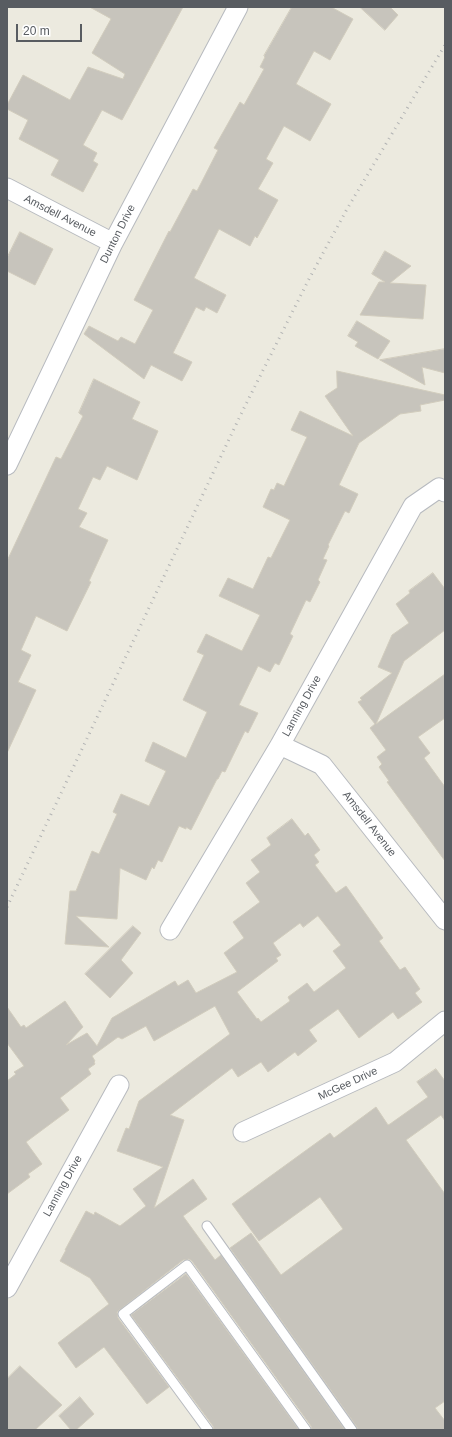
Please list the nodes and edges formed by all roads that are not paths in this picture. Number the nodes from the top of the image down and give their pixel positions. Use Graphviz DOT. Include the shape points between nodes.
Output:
graph roads {
  1 [pos="238,7"];
  2 [pos="7,188"];
  3 [pos="113,243"];
  4 [pos="7,465"];
  5 [pos="442,490"];
  6 [pos="280,745"];
  7 [pos="445,920"];
  8 [pos="170,930"];
  9 [pos="445,1021"];
  10 [pos="119,1085"];
  11 [pos="243,1132"];
  12 [pos="207,1226"];
  13 [pos="7,1288"];
  14 [pos="208,1430"];
  15 [pos="306,1430"];
  16 [pos="352,1430"];
  1 -- 3 [label="street, Dunton Drive"];
  2 -- 3 [label="street, Amsdell Avenue"];
  3 -- 4 [label="street, Dunton Drive"];
  5 -- 6 [label="street, Lanning Drive" via="413,506"];
  6 -- 7 [label="street, Amsdell Avenue" via="322,764"];
  6 -- 8 [label="street, Lanning Drive"];
  9 -- 11 [label="street, McGee Drive" via="395,1062"];
  10 -- 13 [label="street, Lanning Drive"];
  12 -- 16 [label="lane"];
  14 -- 15 [label="lane" via="122,1314 187,1265"];
}
